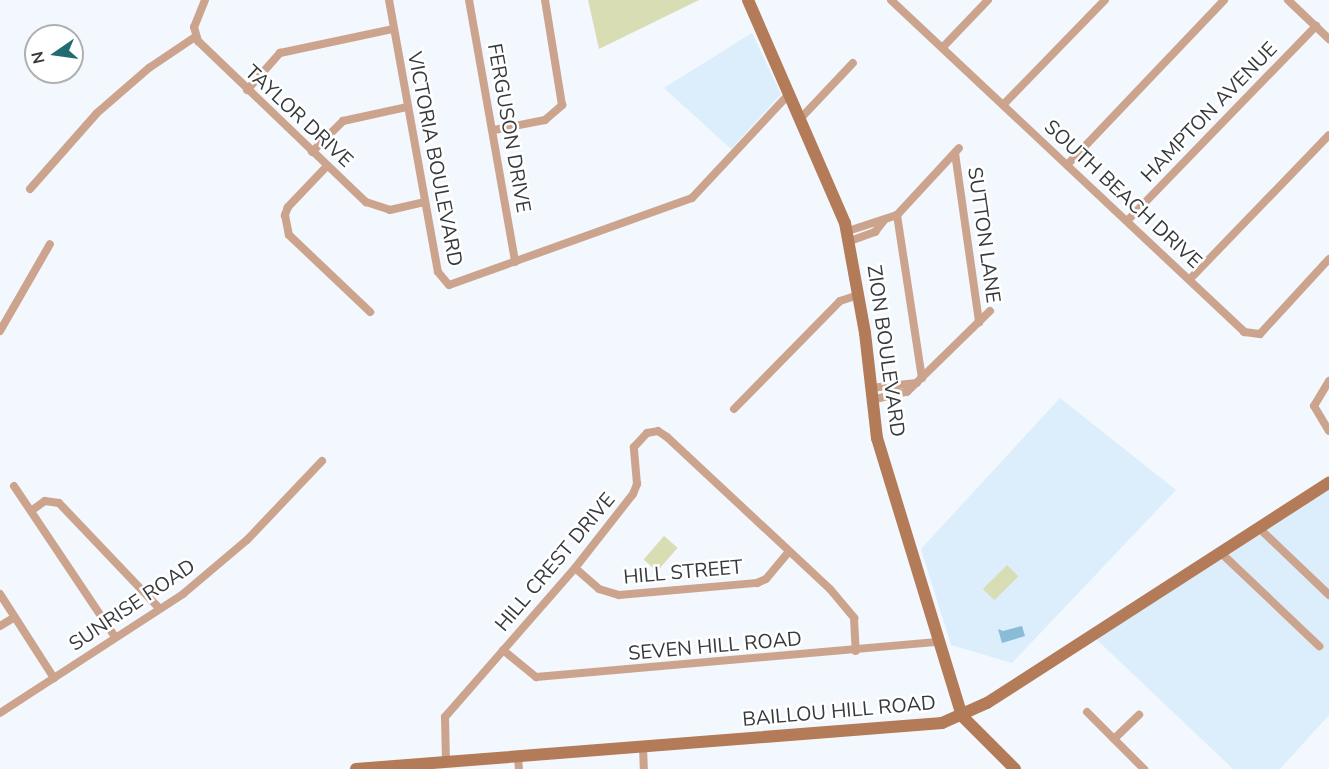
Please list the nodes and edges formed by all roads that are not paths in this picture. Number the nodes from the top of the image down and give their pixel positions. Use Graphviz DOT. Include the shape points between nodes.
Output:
graph roads {
  1 [pos="205,0"];
  2 [pos="389,0"];
  3 [pos="469,0"];
  4 [pos="545,0"];
  5 [pos="748,0"];
  6 [pos="891,0"];
  7 [pos="988,0"];
  8 [pos="1105,0"];
  9 [pos="1224,0"];
  10 [pos="1288,0"];
  11 [pos="1316,26"];
  12 [pos="393,29"];
  13 [pos="195,37"];
  14 [pos="1329,39"];
  15 [pos="943,47"];
  16 [pos="853,63"];
  17 [pos="247,90"];
  18 [pos="789,94"];
  19 [pos="1003,105"];
  20 [pos="407,107"];
  21 [pos="800,119"];
  22 [pos="494,130"];
  23 [pos="1329,135"];
  24 [pos="312,152"];
  25 [pos="1067,165"];
  26 [pos="327,166"];
  27 [pos="30,189"];
  28 [pos="425,202"];
  29 [pos="897,215"];
  30 [pos="1126,221"];
  31 [pos="849,236"];
  32 [pos="50,244"];
  33 [pos="1329,259"];
  34 [pos="515,262"];
  35 [pos="1190,279"];
  36 [pos="859,295"];
  37 [pos="990,311"];
  38 [pos="370,312"];
  39 [pos="979,322"];
  40 [pos="0,331"];
  41 [pos="920,380"];
  42 [pos="1329,381"];
  43 [pos="871,394"];
  44 [pos="734,409"];
  45 [pos="1329,431"];
  46 [pos="322,461"];
  47 [pos="1329,483"];
  48 [pos="14,486"];
  49 [pos="31,511"];
  50 [pos="1258,528"];
  51 [pos="789,552"];
  52 [pos="1220,552"];
  53 [pos="575,568"];
  54 [pos="0,594"];
  55 [pos="1329,595"];
  56 [pos="160,609"];
  57 [pos="15,617"];
  58 [pos="0,626"];
  59 [pos="115,637"];
  60 [pos="940,642"];
  61 [pos="1319,646"];
  62 [pos="503,650"];
  63 [pos="856,651"];
  64 [pos="54,678"];
  65 [pos="0,712"];
  66 [pos="1087,712"];
  67 [pos="1139,715"];
  68 [pos="962,716"];
  69 [pos="1114,739"];
  70 [pos="643,747"];
  71 [pos="446,762"];
  72 [pos="518,763"];
  73 [pos="356,769"];
  74 [pos="644,769"];
  75 [pos="1015,769"];
  76 [pos="1144,769"];
  1 -- 13 [label="street" via="196,16"];
  2 -- 12 [label="street, VICTORIA BOULEVARD"];
  3 -- 22 [label="street, FERGUSON DRIVE"];
  4 -- 22 [label="street" via="562,105 545,120"];
  5 -- 18 [label="main road, ZION BOULEVARD"];
  6 -- 15 [label="street, SOUTH BEACH DRIVE"];
  7 -- 15 [label="street"];
  8 -- 19 [label="street"];
  9 -- 25 [label="street"];
  10 -- 11 [label="street"];
  11 -- 14 [label="street"];
  11 -- 30 [label="street, HAMPTON AVENUE"];
  12 -- 17 [label="street" via="280,54"];
  12 -- 20 [label="street, VICTORIA BOULEVARD"];
  13 -- 17 [label="street, TAYLOR DRIVE"];
  13 -- 27 [label="street" via="149,68 97,113"];
  15 -- 19 [label="street, SOUTH BEACH DRIVE"];
  16 -- 21 [label="street"];
  17 -- 24 [label="street, TAYLOR DRIVE"];
  18 -- 21 [label="main road, ZION BOULEVARD"];
  18 -- 34 [label="street" via="692,198"];
  19 -- 25 [label="street, SOUTH BEACH DRIVE"];
  20 -- 24 [label="street" via="343,121"];
  20 -- 28 [label="street, VICTORIA BOULEVARD"];
  21 -- 31 [label="main road, ZION BOULEVARD"];
  22 -- 34 [label="street, FERGUSON DRIVE"];
  23 -- 35 [label="street"];
  24 -- 26 [label="street, TAYLOR DRIVE"];
  25 -- 30 [label="street, SOUTH BEACH DRIVE"];
  26 -- 28 [label="street, TAYLOR DRIVE" via="373,207 390,210"];
  26 -- 38 [label="street" via="288,207 285,215 289,235"];
  28 -- 34 [label="street, VICTORIA BOULEVARD" via="441,281 457,286"];
  29 -- 31 [label="street"];
  29 -- 39 [label="street, SUTTON LANE" via="957,150"];
  29 -- 41 [label="street"];
  30 -- 35 [label="street, SOUTH BEACH DRIVE"];
  31 -- 36 [label="main road, ZION BOULEVARD"];
  32 -- 40 [label="street"];
  33 -- 35 [label="street, SOUTH BEACH DRIVE" via="1260,334 1244,332"];
  36 -- 43 [label="main road, ZION BOULEVARD"];
  36 -- 44 [label="street" via="840,301"];
  37 -- 39 [label="street, SUTTON LANE"];
  39 -- 41 [label="street, SUTTON LANE"];
  41 -- 43 [label="street"];
  42 -- 45 [label="street" via="1314,406"];
  43 -- 60 [label="main road, ZION BOULEVARD" via="882,459"];
  46 -- 56 [label="street, SUNRISE ROAD" via="247,540"];
  47 -- 50 [label="main road, BAILLOU HILL ROAD"];
  48 -- 49 [label="street"];
  49 -- 56 [label="street" via="45,501 59,502"];
  49 -- 59 [label="street"];
  50 -- 52 [label="main road, BAILLOU HILL ROAD"];
  50 -- 55 [label="street"];
  51 -- 53 [label="street, HILL STREET" via="766,579 757,583 619,595 599,589"];
  51 -- 53 [label="street, HILL CREST DRIVE" via="658,431 637,439 632,456 637,484 633,494"];
  51 -- 63 [label="street, HILL CREST DRIVE" via="849,609 854,618"];
  52 -- 61 [label="street"];
  52 -- 68 [label="main road, BAILLOU HILL ROAD"];
  53 -- 62 [label="street, HILL CREST DRIVE"];
  54 -- 57 [label="street"];
  56 -- 59 [label="street, SUNRISE ROAD"];
  57 -- 58 [label="street"];
  57 -- 64 [label="street"];
  59 -- 64 [label="street, SUNRISE ROAD"];
  60 -- 63 [label="street, SEVEN HILL ROAD"];
  60 -- 68 [label="main road, ZION BOULEVARD"];
  62 -- 63 [label="street, SEVEN HILL ROAD" via="536,677"];
  62 -- 71 [label="street, HILL CREST DRIVE" via="445,717"];
  64 -- 65 [label="street, SUNRISE ROAD"];
  66 -- 69 [label="street"];
  67 -- 69 [label="street"];
  68 -- 70 [label="main road, BAILLOU HILL ROAD" via="921,727"];
  68 -- 75 [label="main road"];
  69 -- 76 [label="street"];
  70 -- 72 [label="main road, BAILLOU HILL ROAD"];
  70 -- 74 [label="street"];
  71 -- 72 [label="main road, BAILLOU HILL ROAD"];
  71 -- 73 [label="main road, BAILLOU HILL ROAD"];
}
